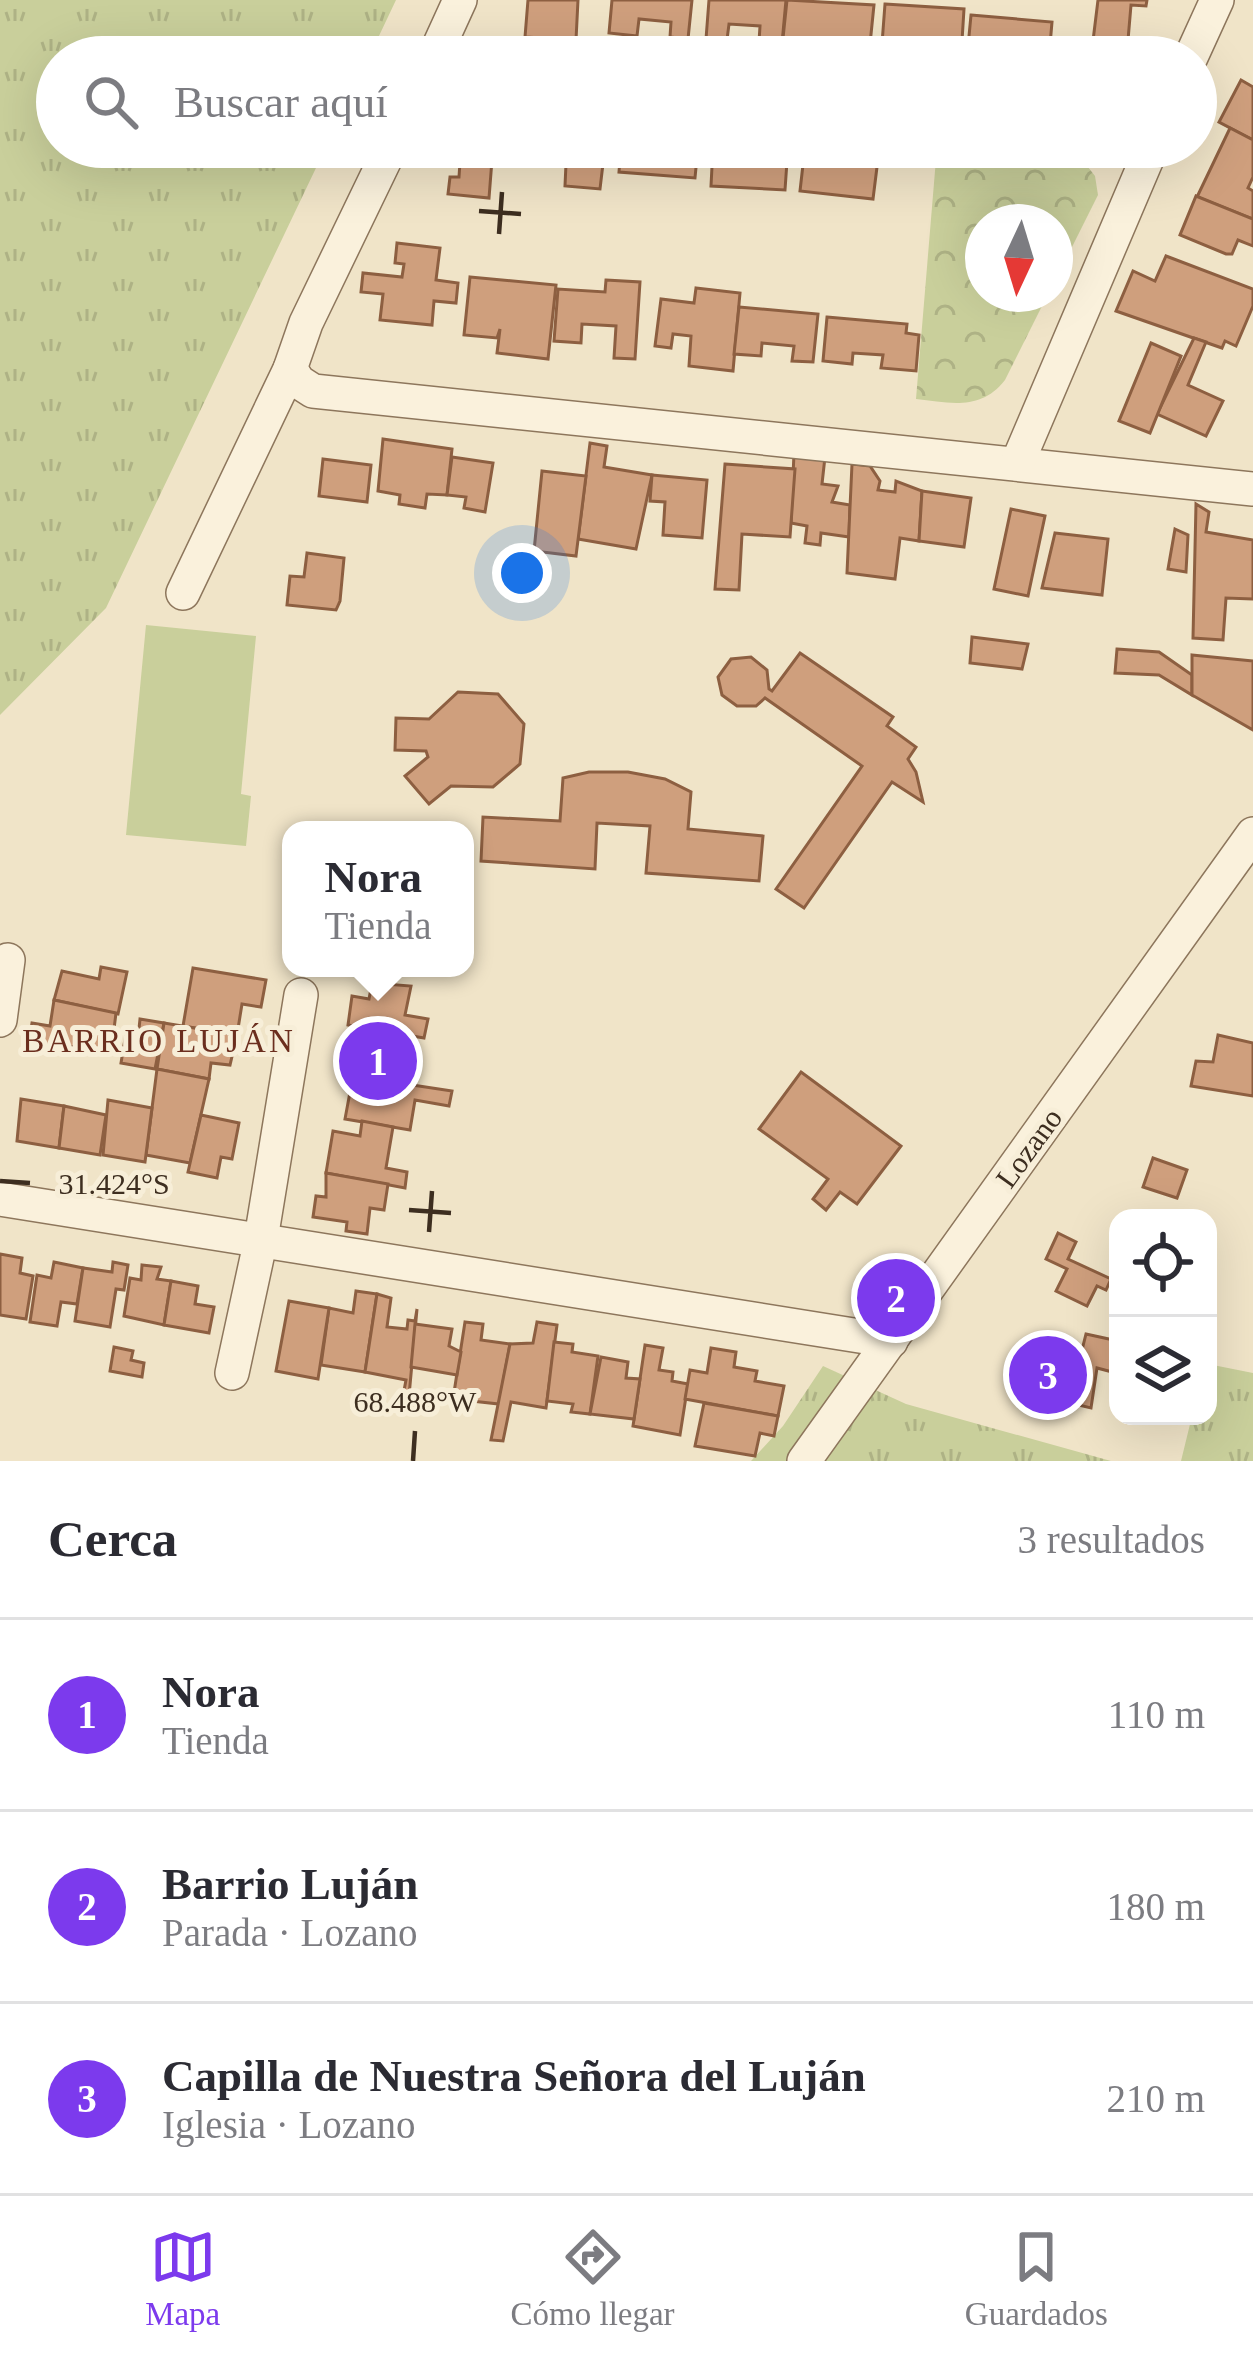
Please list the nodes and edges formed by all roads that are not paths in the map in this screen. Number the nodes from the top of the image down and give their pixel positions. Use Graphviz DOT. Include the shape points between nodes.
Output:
graph roads {
  1 [pos="460,0"];
  2 [pos="1217,0"];
  3 [pos="443,36"];
  4 [pos="1201,36"];
  5 [pos="381,168"];
  6 [pos="1143,168"];
  7 [pos="290,369"];
  8 [pos="1017,464"];
  9 [pos="1253,489"];
  10 [pos="183,593"];
  11 [pos="1253,834"];
  12 [pos="8,960"];
  13 [pos="301,995"];
  14 [pos="0,1020"];
  15 [pos="0,1198"];
  16 [pos="261,1239"];
  17 [pos="891,1341"];
  18 [pos="232,1373"];
  19 [pos="805,1461"];
  1 -- 3 [label="street"];
  2 -- 4 [label="street"];
  5 -- 7 [label="street"];
  6 -- 8 [label="street"];
  7 -- 8 [label="street" via="313,391"];
  7 -- 10 [label="street"];
  8 -- 9 [label="street"];
  11 -- 17 [label="street, Lozano"];
  12 -- 14 [label="street"];
  13 -- 16 [label="street"];
  15 -- 16 [label="street"];
  16 -- 17 [label="street"];
  16 -- 18 [label="street"];
  17 -- 19 [label="street, Lozano"];
}
